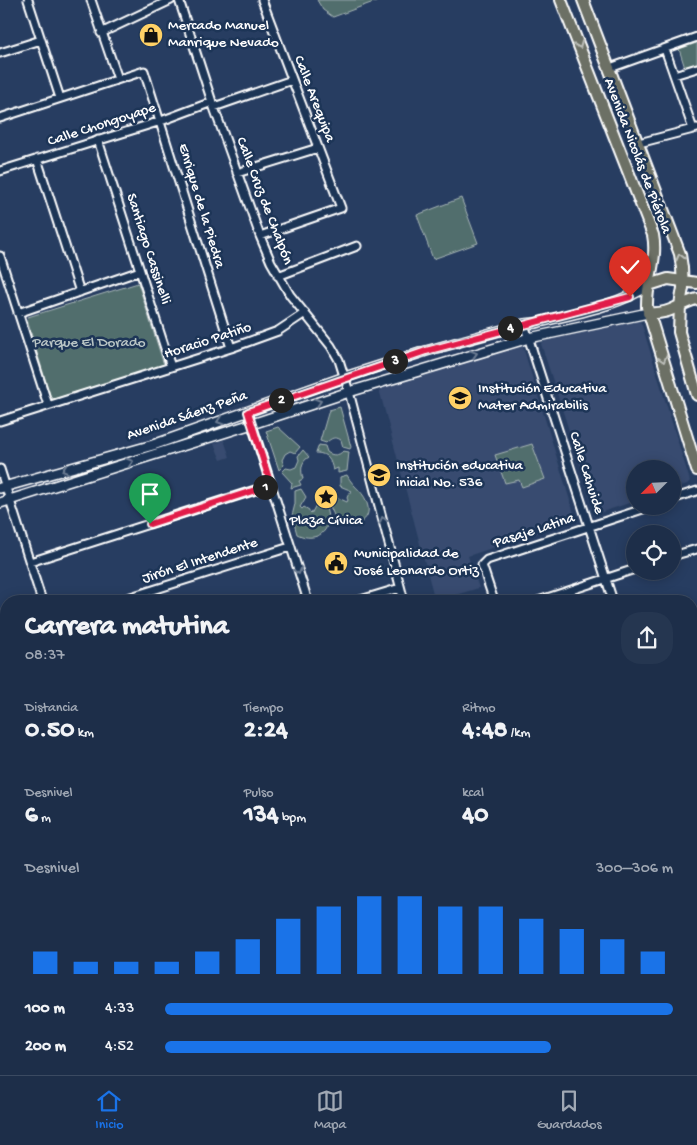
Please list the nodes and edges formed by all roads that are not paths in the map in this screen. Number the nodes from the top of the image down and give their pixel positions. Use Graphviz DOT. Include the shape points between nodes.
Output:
graph roads {
  1 [pos="28,0"];
  2 [pos="91,0"];
  3 [pos="171,0"];
  4 [pos="179,0"];
  5 [pos="262,0"];
  6 [pos="561,0"];
  7 [pos="583,0"];
  8 [pos="101,33"];
  9 [pos="697,37"];
  10 [pos="41,40"];
  11 [pos="665,49"];
  12 [pos="0,53"];
  13 [pos="610,68"];
  14 [pos="697,68"];
  15 [pos="674,75"];
  16 [pos="118,79"];
  17 [pos="292,80"];
  18 [pos="60,98"];
  19 [pos="213,105"];
  20 [pos="0,118"];
  21 [pos="161,121"];
  22 [pos="695,128"];
  23 [pos="98,140"];
  24 [pos="639,143"];
  25 [pos="318,148"];
  26 [pos="37,160"];
  27 [pos="0,171"];
  28 [pos="237,173"];
  29 [pos="260,236"];
  30 [pos="357,246"];
  31 [pos="0,256"];
  32 [pos="140,271"];
  33 [pos="278,276"];
  34 [pos="682,280"];
  35 [pos="697,283"];
  36 [pos="649,285"];
  37 [pos="80,292"];
  38 [pos="697,299"];
  39 [pos="680,305"];
  40 [pos="18,313"];
  41 [pos="305,313"];
  42 [pos="648,313"];
  43 [pos="524,324"];
  44 [pos="529,338"];
  45 [pos="231,348"];
  46 [pos="171,367"];
  47 [pos="344,377"];
  48 [pos="349,392"];
  49 [pos="697,395"];
  50 [pos="48,405"];
  51 [pos="248,412"];
  52 [pos="0,421"];
  53 [pos="252,424"];
  54 [pos="0,469"];
  55 [pos="697,470"];
  56 [pos="271,485"];
  57 [pos="3,488"];
  58 [pos="697,491"];
  59 [pos="681,496"];
  60 [pos="5,501"];
  61 [pos="626,515"];
  62 [pos="589,527"];
  63 [pos="290,547"];
  64 [pos="697,548"];
  65 [pos="681,553"];
  66 [pos="30,562"];
  67 [pos="626,571"];
  68 [pos="605,578"];
  69 [pos="400,588"];
  70 [pos="40,595"];
  71 [pos="137,595"];
  72 [pos="306,595"];
  73 [pos="377,595"];
  74 [pos="402,595"];
  75 [pos="492,595"];
  76 [pos="555,595"];
  77 [pos="611,595"];
  1 -- 10 [label="street"];
  2 -- 8 [label="street"];
  3 -- 8 [label="street"];
  4 -- 19 [label="street, Calle Cruz de Chalpón"];
  5 -- 17 [label="street, Calle Arequipa"];
  6 -- 36 [label="main road, Avenida Nicolás de Piérola, one-way" via="650,225 655,251"];
  7 -- 13 [label="main road, Avenida Nicolás de Piérola"];
  8 -- 16 [label="street"];
  9 -- 11 [label="street"];
  10 -- 12 [label="street"];
  10 -- 18 [label="street"];
  11 -- 13 [label="street"];
  11 -- 15 [label="street"];
  13 -- 24 [label="main road, Avenida Nicolás de Piérola"];
  14 -- 15 [label="street"];
  15 -- 22 [label="street"];
  16 -- 18 [label="street"];
  16 -- 21 [label="street, Enrique de la Piedra" via="144,71"];
  17 -- 19 [label="street, Calle Chongoyape"];
  17 -- 25 [label="street, Calle Arequipa"];
  18 -- 20 [label="street"];
  19 -- 21 [label="street, Calle Chongoyape"];
  19 -- 28 [label="street, Calle Cruz de Chalpón"];
  21 -- 23 [label="street, Calle Chongoyape"];
  21 -- 45 [label="street, Enrique de la Piedra"];
  22 -- 24 [label="street"];
  23 -- 26 [label="street, Calle Chongoyape"];
  23 -- 32 [label="street, Santiago Cassinelli"];
  34 -- 24 [label="main road, Avenida Nicolás de Piérola, one-way" via="680,254"];
  25 -- 28 [label="street"];
  25 -- 29 [label="street, Calle Arequipa" via="341,208"];
  26 -- 27 [label="street, Calle Chongoyape"];
  26 -- 37 [label="street"];
  28 -- 29 [label="street, Calle Cruz de Chalpón"];
  29 -- 33 [label="street, Calle Cruz de Chalpón"];
  30 -- 33 [label="street"];
  31 -- 40 [label="street"];
  32 -- 37 [label="street"];
  32 -- 46 [label="street, Santiago Cassinelli"];
  33 -- 41 [label="street, Calle Cruz de Chalpón"];
  34 -- 35 [label="main road, Avenida Sáenz Peña"];
  34 -- 36 [label="main road, Avenida Sáenz Peña" via="668,279"];
  34 -- 39 [label="main road, Avenida Nicolás de Piérola"];
  36 -- 42 [label="main road, Avenida Nicolás de Piérola"];
  36 -- 43 [label="street, Avenida Sáenz Peña" via="630,297"];
  37 -- 40 [label="street"];
  38 -- 39 [label="main road, Avenida Sáenz Peña"];
  39 -- 42 [label="main road, Avenida Sáenz Peña" via="664,313"];
  39 -- 49 [label="main road, Avenida Nicolás de Piérola" via="679,332"];
  40 -- 50 [label="street"];
  41 -- 45 [label="street, Horacio Patiño" via="278,331"];
  41 -- 47 [label="street, Calle Cruz de Chalpón" via="331,346"];
  42 -- 44 [label="street, Avenida Sáenz Peña"];
  42 -- 55 [label="main road, Avenida Nicolás de Piérola, one-way"];
  43 -- 44 [label="street, Calle Cahuide"];
  43 -- 47 [label="street, Avenida Sáenz Peña"];
  48 -- 44 [label="street, Avenida Sáenz Peña, one-way"];
  44 -- 62 [label="street, Calle Cahuide"];
  45 -- 46 [label="street, Horacio Patiño"];
  46 -- 50 [label="street, Horacio Patiño"];
  47 -- 48 [label="street, Calle Cruz de Chalpón"];
  47 -- 51 [label="street, Avenida Sáenz Peña"];
  53 -- 48 [label="street, Avenida Sáenz Peña, one-way"];
  69 -- 48 [label="street, Calle Cruz de Chalpón, one-way"];
  50 -- 52 [label="street, Horacio Patiño"];
  51 -- 53 [label="street"];
  51 -- 57 [label="street, Avenida Sáenz Peña, one-way" via="153,445"];
  53 -- 56 [label="street"];
  60 -- 53 [label="street, Avenida Sáenz Peña, one-way"];
  54 -- 57 [label="street"];
  56 -- 63 [label="street"];
  56 -- 66 [label="street"];
  57 -- 60 [label="street"];
  58 -- 59 [label="street"];
  60 -- 66 [label="street"];
  61 -- 62 [label="street, Pasaje Latina"];
  62 -- 68 [label="street, Calle Cahuide"];
  62 -- 75 [label="street, Pasaje Latina" via="487,560 482,565"];
  63 -- 71 [label="street, Jirón El Intendente"];
  63 -- 72 [label="street, one-way"];
  64 -- 65 [label="street"];
  66 -- 70 [label="street"];
  67 -- 68 [label="street"];
  68 -- 76 [label="street"];
  68 -- 77 [label="street, Calle Cahuide"];
  69 -- 73 [label="street"];
  69 -- 74 [label="street, Calle Cruz de Chalpón"];
}
